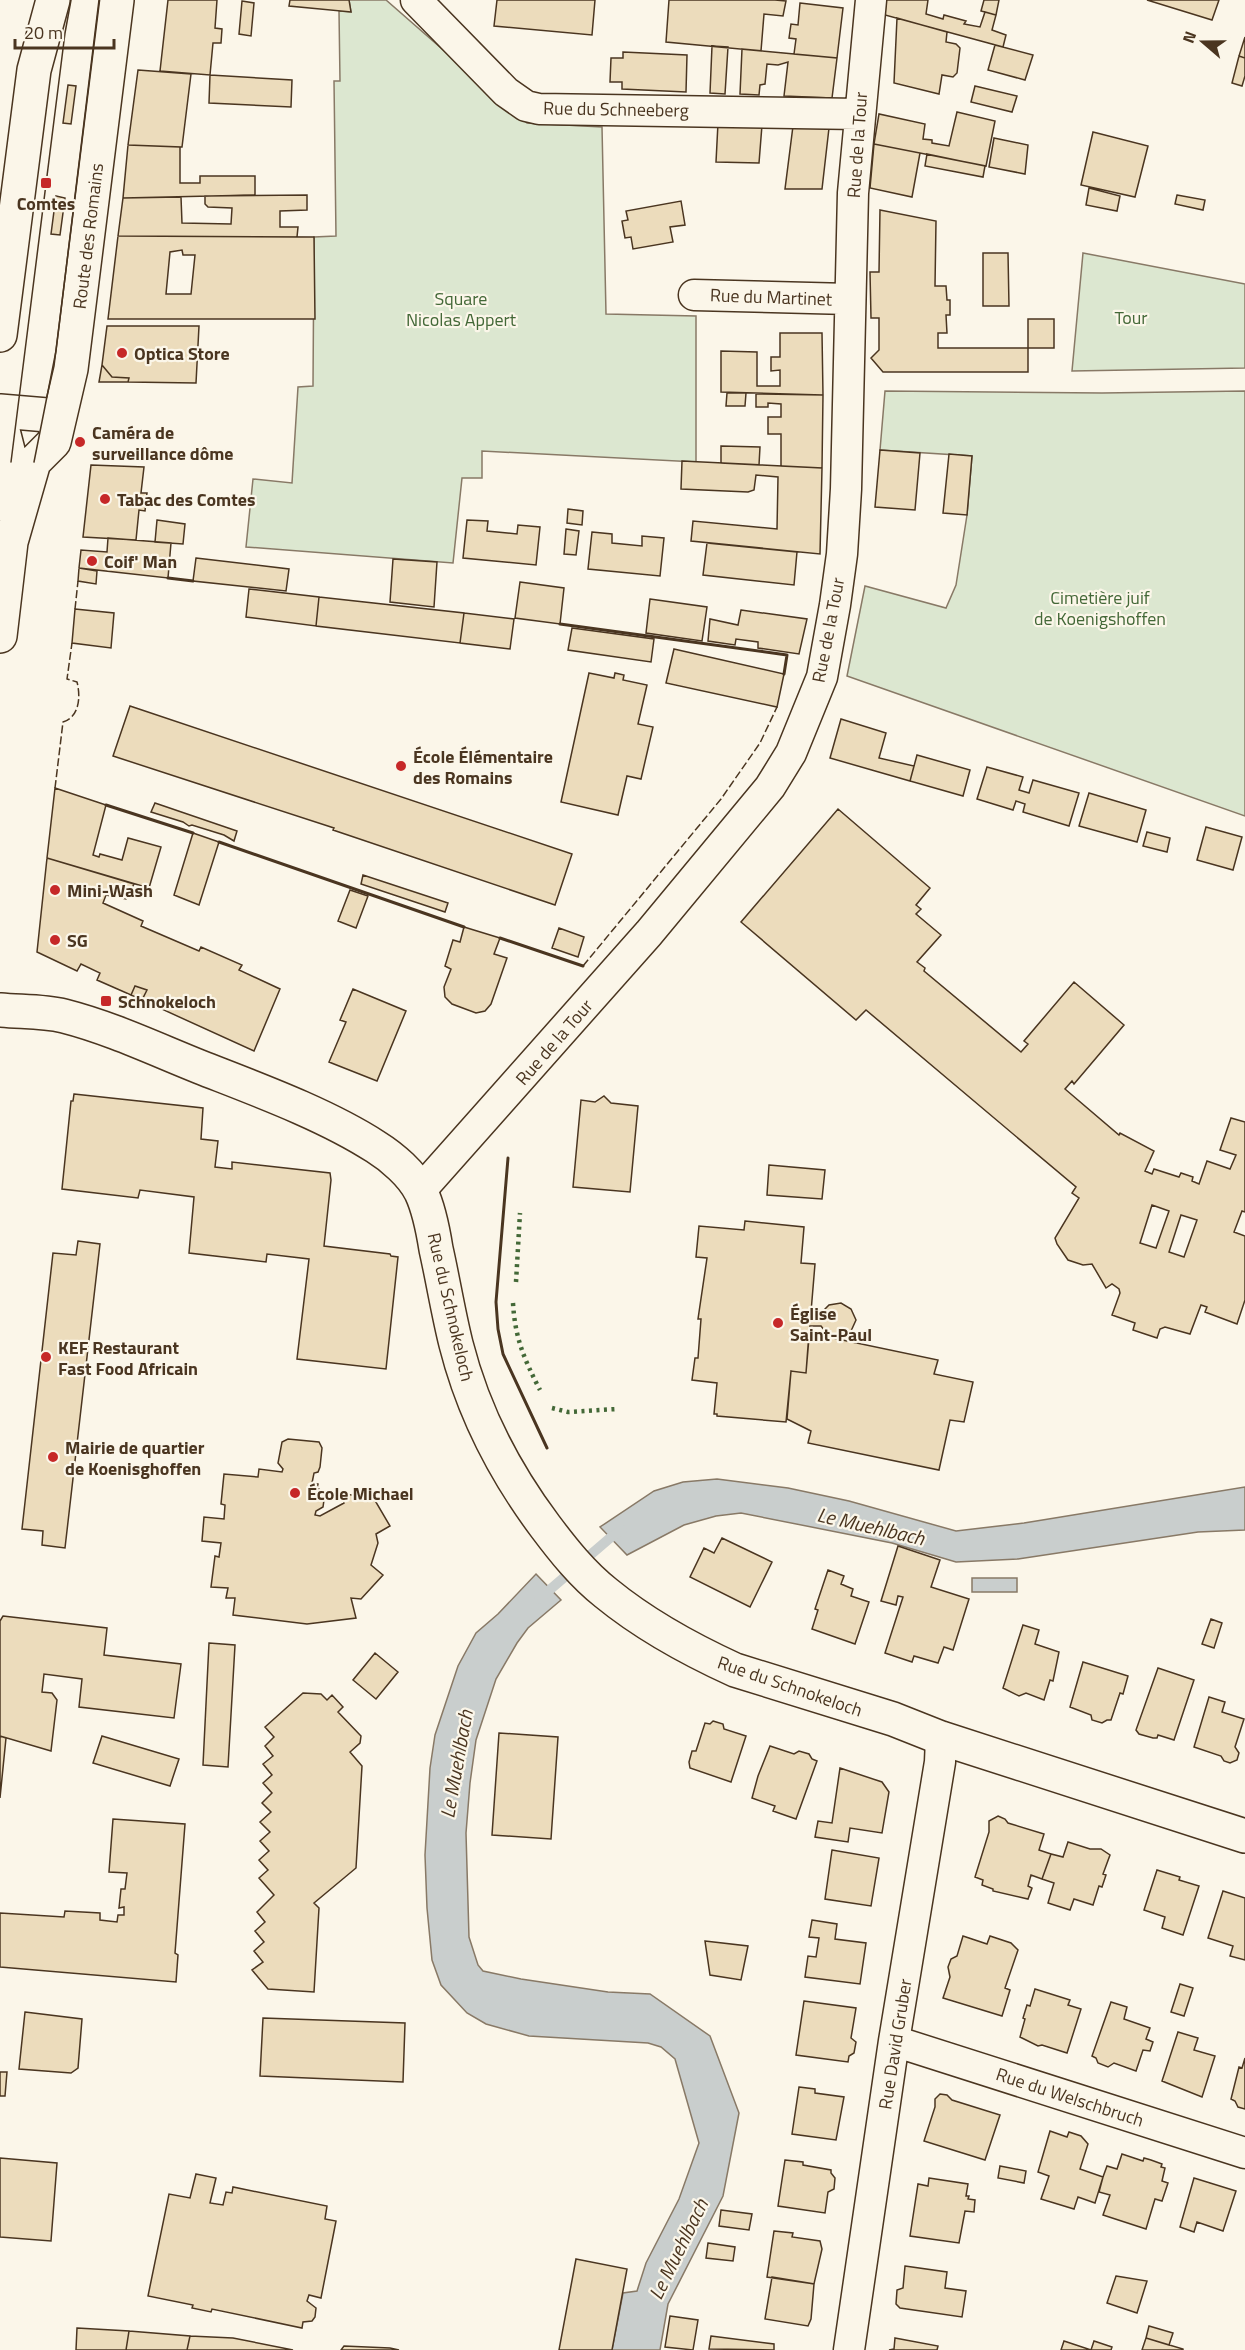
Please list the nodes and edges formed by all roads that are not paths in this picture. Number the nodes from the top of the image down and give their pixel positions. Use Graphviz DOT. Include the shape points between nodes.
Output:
graph roads {
  1 [pos="53,0"];
  2 [pos="117,0"];
  3 [pos="416,0"];
  4 [pos="871,0"];
  5 [pos="859,114"];
  6 [pos="693,295"];
  7 [pos="849,299"];
  8 [pos="0,335"];
  9 [pos="0,411"];
  10 [pos="59,417"];
  11 [pos="0,419"];
  12 [pos="15,462"];
  13 [pos="0,565"];
  14 [pos="0,636"];
  15 [pos="0,1010"];
  16 [pos="420,1191"];
  17 [pos="941,1738"];
  18 [pos="1245,1836"];
  19 [pos="894,2042"];
  20 [pos="1245,2153"];
  21 [pos="849,2350"];
  1 -- 8 [label="street" via="34,70"];
  2 -- 10 [label="street, Route des Romains" via="71,369"];
  3 -- 5 [label="street, Rue du Schneeberg" via="506,92 526,106"];
  4 -- 5 [label="street, Rue de la Tour"];
  5 -- 7 [label="street, Rue de la Tour"];
  6 -- 7 [label="street, Rue du Martinet"];
  7 -- 16 [label="street, Rue de la Tour" via="846,489 837,595 822,677 791,753 770,787 678,899"];
  9 -- 10 [label="street"];
  10 -- 12 [label="street, Route des Romains" via="54,442"];
  11 -- 12 [label="street"];
  12 -- 13 [label="street"];
  12 -- 14 [label="street"];
  15 -- 16 [label="street, Rue du Schnokeloch" via="60,1015 84,1022 252,1088 374,1146 388,1155"];
  16 -- 17 [label="street, Rue du Schnokeloch" via="432,1228 456,1342 476,1407 499,1458 533,1510 586,1575 654,1627 710,1659"];
  17 -- 18 [label="street, Rue du Schnokeloch"];
  17 -- 19 [label="street, Rue David Gruber"];
  19 -- 20 [label="street, Rue du Welschbruch"];
  19 -- 21 [label="street, Rue David Gruber"];
}
